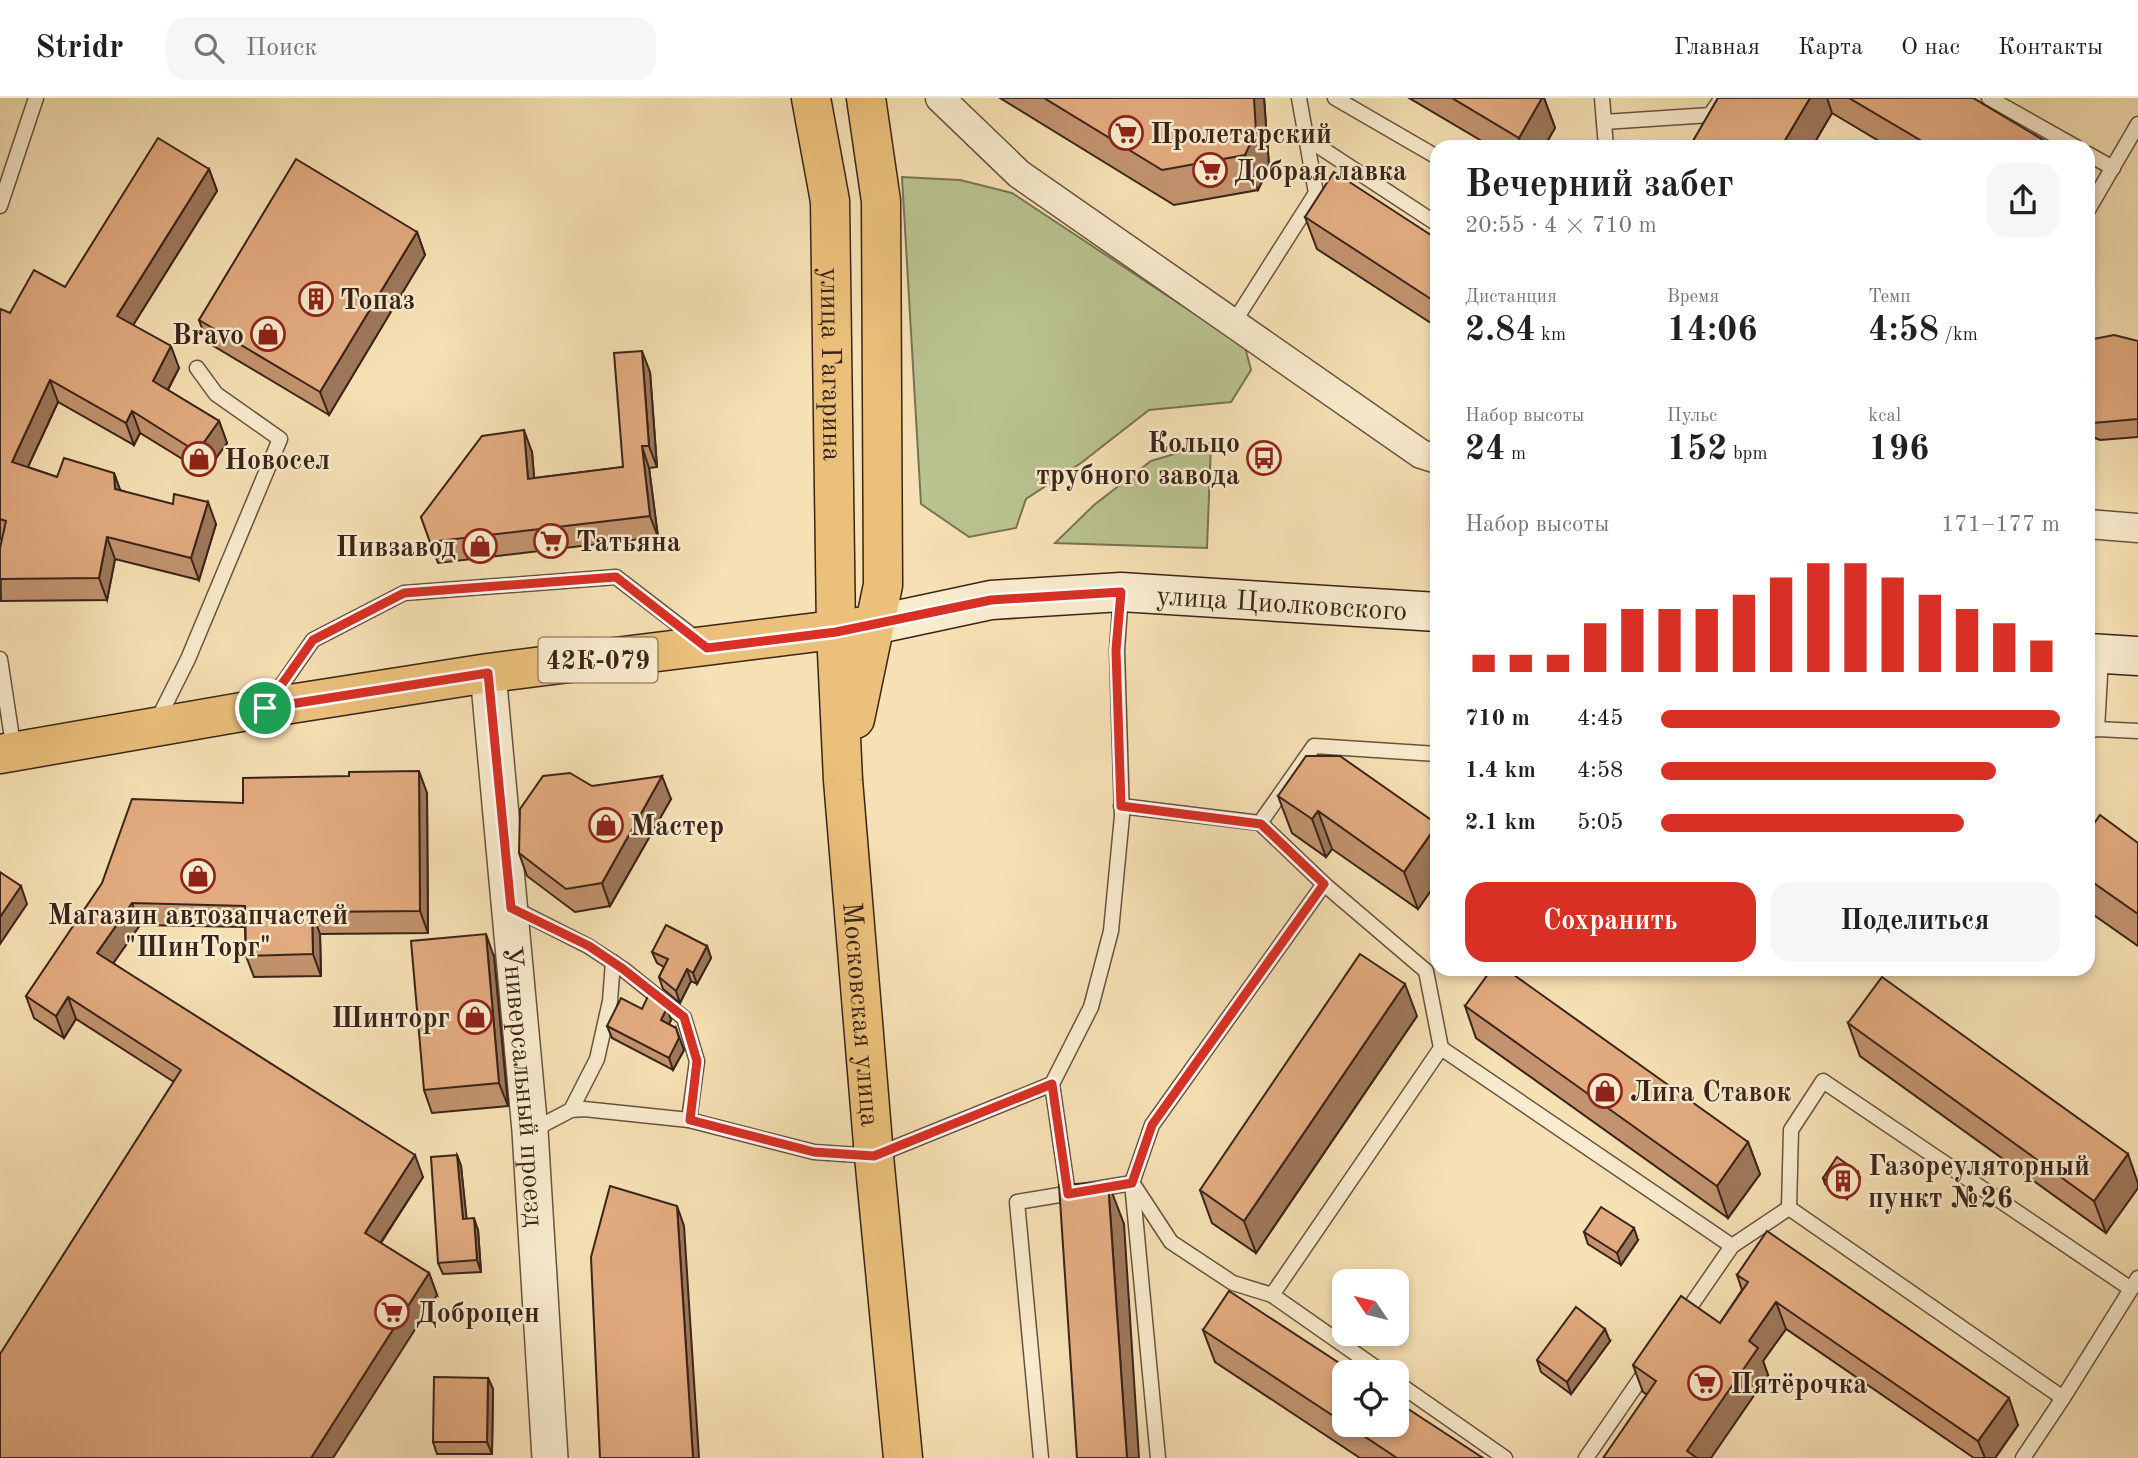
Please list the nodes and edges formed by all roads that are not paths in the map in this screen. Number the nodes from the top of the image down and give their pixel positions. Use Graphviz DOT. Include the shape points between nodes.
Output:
graph roads {
  1 [pos="36,98"];
  2 [pos="811,98"];
  3 [pos="866,98"];
  4 [pos="940,98"];
  5 [pos="1299,98"];
  6 [pos="1335,98"];
  7 [pos="1602,98"];
  8 [pos="1722,98"];
  9 [pos="1989,98"];
  10 [pos="1604,122"];
  11 [pos="2138,124"];
  12 [pos="1306,138"];
  13 [pos="1605,140"];
  14 [pos="2064,140"];
  15 [pos="1430,153"];
  16 [pos="2095,157"];
  17 [pos="2113,167"];
  18 [pos="2095,198"];
  19 [pos="0,206"];
  20 [pos="1430,219"];
  21 [pos="1234,322"];
  22 [pos="197,368"];
  23 [pos="1430,457"];
  24 [pos="2095,525"];
  25 [pos="2138,528"];
  26 [pos="1121,592"];
  27 [pos="1430,612"];
  28 [pos="874,625"];
  29 [pos="836,632"];
  30 [pos="707,648"];
  31 [pos="2095,653"];
  32 [pos="2138,656"];
  33 [pos="0,659"];
  34 [pos="488,673"];
  35 [pos="265,708"];
  36 [pos="153,727"];
  37 [pos="2095,730"];
  38 [pos="2138,731"];
  39 [pos="7,752"];
  40 [pos="1430,754"];
  41 [pos="843,780"];
  42 [pos="1121,806"];
  43 [pos="1261,824"];
  44 [pos="1324,884"];
  45 [pos="511,908"];
  46 [pos="613,962"];
  47 [pos="1441,1048"];
  48 [pos="1052,1084"];
  49 [pos="571,1110"];
  50 [pos="690,1120"];
  51 [pos="530,1131"];
  52 [pos="874,1156"];
  53 [pos="1132,1183"];
  54 [pos="1068,1194"];
  55 [pos="1788,1209"];
  56 [pos="1732,1246"];
  57 [pos="2134,1284"];
  58 [pos="1272,1295"];
  59 [pos="1671,1335"];
  60 [pos="1655,1357"];
  61 [pos="1365,1360"];
  62 [pos="1409,1391"];
  63 [pos="2063,1398"];
  64 [pos="550,1458"];
  65 [pos="903,1458"];
  66 [pos="1041,1458"];
  67 [pos="1158,1458"];
  68 [pos="1505,1458"];
  69 [pos="1586,1458"];
  70 [pos="2023,1458"];
  1 -- 19 [label="lane"];
  2 -- 29 [label="main road, улица Гагарина" via="831,201"];
  3 -- 28 [label="main road, улица Гагарина" via="881,201 883,585"];
  4 -- 21 [label="street" via="1019,174"];
  5 -- 12 [label="lane"];
  6 -- 15 [label="lane"];
  7 -- 10 [label="lane"];
  8 -- 10 [label="lane" via="1710,115"];
  9 -- 14 [label="lane"];
  10 -- 13 [label="lane"];
  11 -- 17 [label="lane"];
  12 -- 20 [label="lane"];
  12 -- 21 [label="lane" via="1316,193"];
  16 -- 17 [label="lane"];
  17 -- 18 [label="lane"];
  21 -- 23 [label="street"];
  22 -- 36 [label="lane" via="216,394 280,439 188,659"];
  24 -- 25 [label="street"];
  26 -- 27 [label="main road, улица Циолковского"];
  26 -- 28 [label="main road, улица Циолковского" via="991,600"];
  26 -- 42 [label="lane" via="1116,650"];
  28 -- 29 [label="main road, улица Циолковского"];
  28 -- 41 [label="main road, Московская улица"];
  29 -- 30 [label="main road, 42К-079"];
  29 -- 41 [label="main road, Московская улица"];
  30 -- 34 [label="main road, 42К-079"];
  30 -- 35 [label="lane" via="616,577 404,593 313,640"];
  31 -- 32 [label="main road"];
  33 -- 39 [label="lane"];
  34 -- 35 [label="main road, 42К-079"];
  34 -- 45 [label="street, Универсальный проезд"];
  35 -- 36 [label="main road, 42К-079"];
  36 -- 39 [label="main road, 42К-079"];
  37 -- 38 [label="lane"];
  40 -- 43 [label="lane" via="1314,746"];
  41 -- 52 [label="main road, Московская улица"];
  42 -- 43 [label="lane"];
  42 -- 48 [label="lane" via="1111,931 1091,1007"];
  43 -- 44 [label="lane"];
  44 -- 47 [label="lane" via="1426,971"];
  44 -- 53 [label="lane" via="1152,1125"];
  45 -- 46 [label="lane"];
  45 -- 51 [label="street, Универсальный проезд"];
  46 -- 49 [label="lane" via="597,1059"];
  46 -- 50 [label="lane" via="684,1017 697,1061"];
  47 -- 56 [label="lane"];
  47 -- 58 [label="lane"];
  48 -- 52 [label="lane"];
  48 -- 54 [label="lane"];
  49 -- 50 [label="lane"];
  49 -- 51 [label="lane"];
  50 -- 52 [label="lane" via="814,1152"];
  51 -- 64 [label="street, Универсальный проезд"];
  52 -- 65 [label="main road, Московская улица"];
  53 -- 54 [label="lane"];
  53 -- 58 [label="lane" via="1171,1242 1233,1283"];
  53 -- 67 [label="lane"];
  54 -- 66 [label="lane" via="1017,1202"];
  55 -- 56 [label="lane"];
  55 -- 57 [label="lane" via="1791,1130 1823,1080"];
  55 -- 63 [label="lane"];
  56 -- 59 [label="lane"];
  57 -- 63 [label="lane"];
  58 -- 61 [label="lane"];
  60 -- 69 [label="lane"];
  62 -- 68 [label="lane"];
  63 -- 70 [label="lane"];
}
